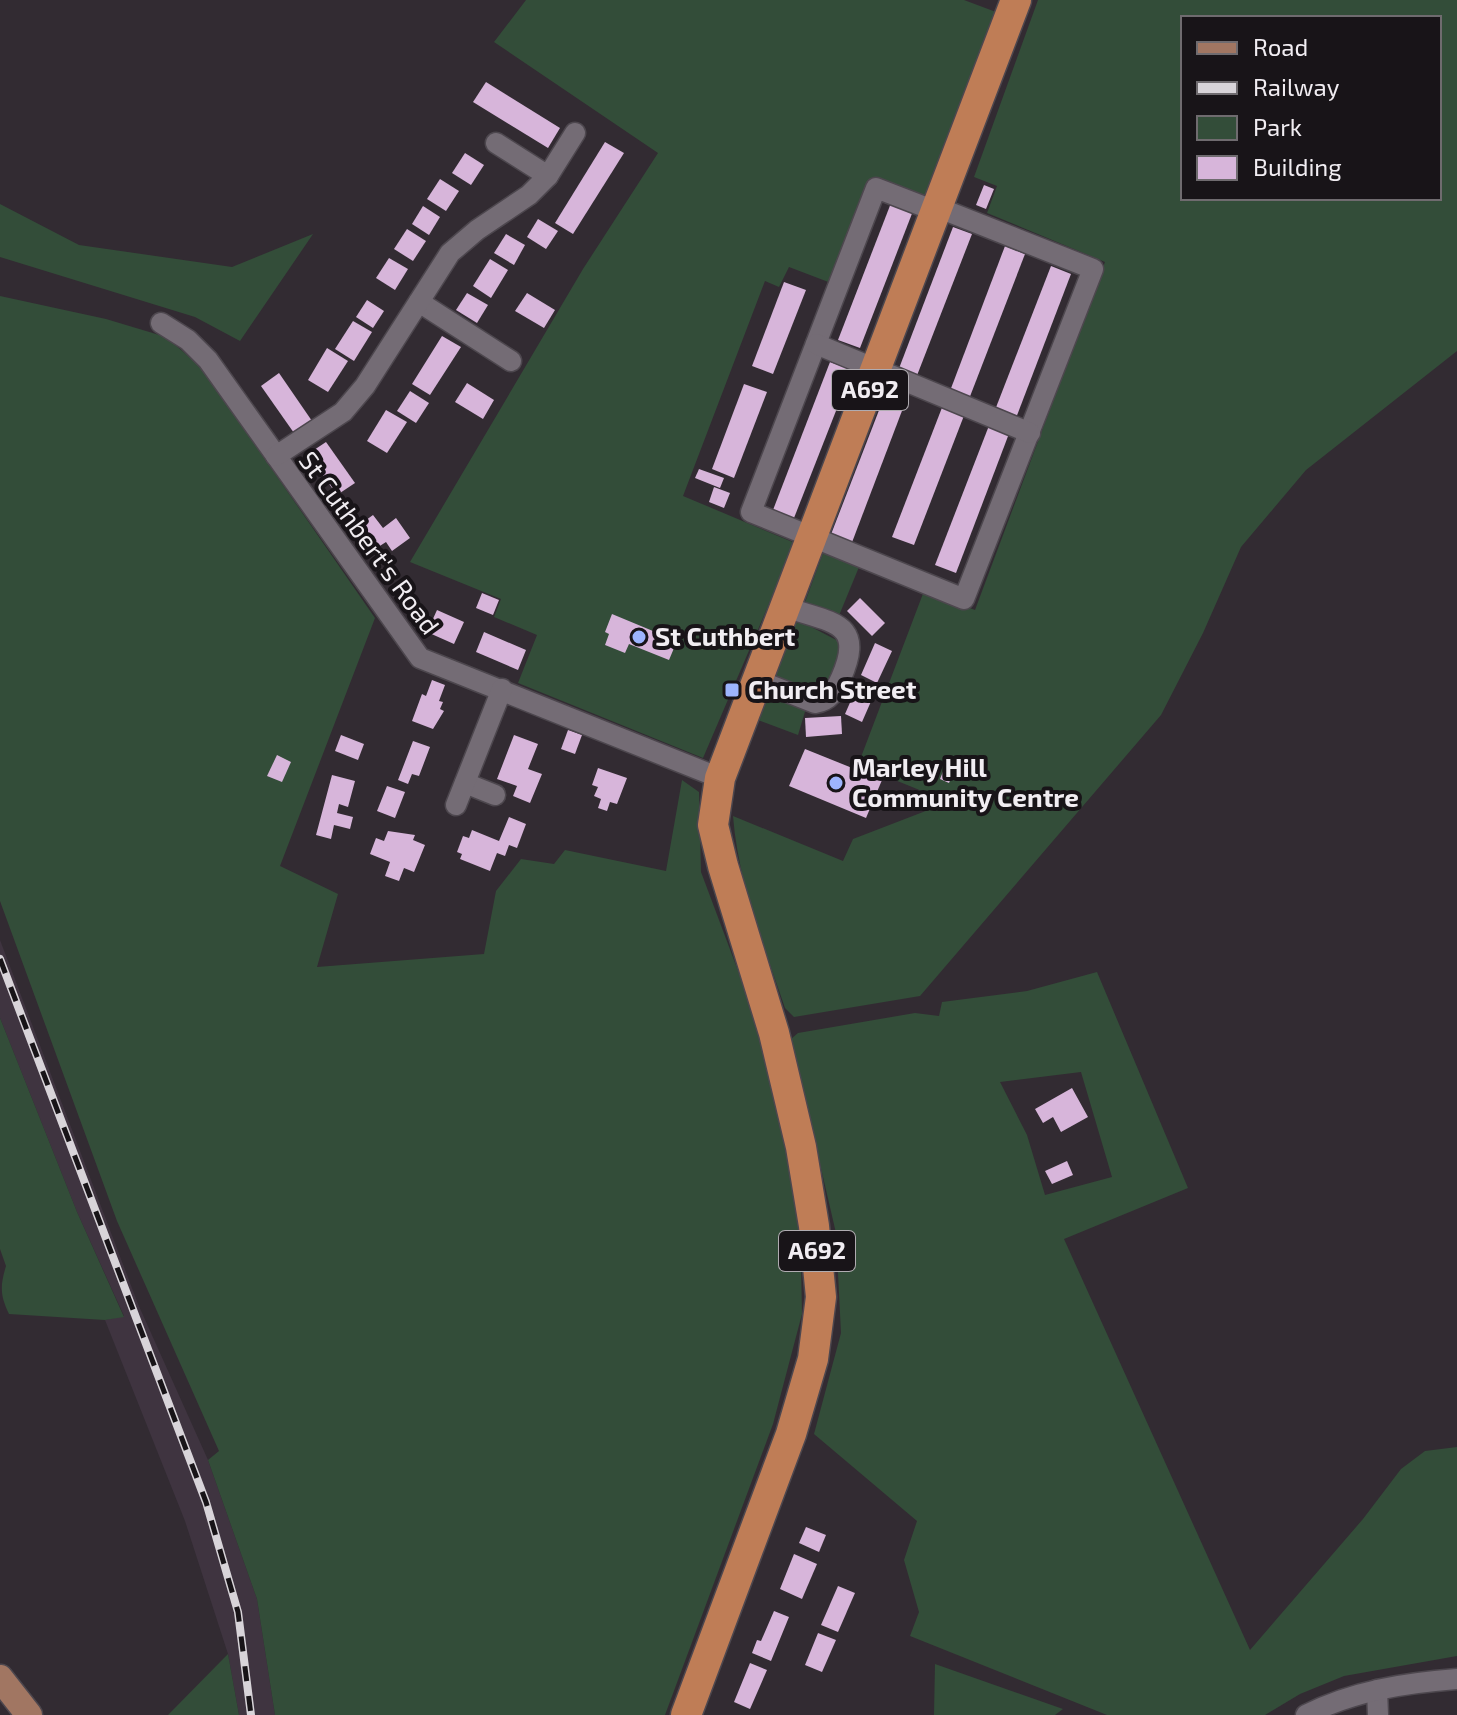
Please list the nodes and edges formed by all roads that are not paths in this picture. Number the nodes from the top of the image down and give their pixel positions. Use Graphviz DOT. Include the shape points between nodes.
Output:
graph roads {
  1 [pos="1016,0"];
  2 [pos="575,133"];
  3 [pos="496,143"];
  4 [pos="548,176"];
  5 [pos="938,210"];
  6 [pos="419,302"];
  7 [pos="161,323"];
  8 [pos="816,344"];
  9 [pos="511,361"];
  10 [pos="877,371"];
  11 [pos="1030,433"];
  12 [pos="276,456"];
  13 [pos="813,538"];
  14 [pos="785,607"];
  15 [pos="757,680"];
  16 [pos="502,689"];
  17 [pos="720,778"];
  18 [pos="465,783"];
  19 [pos="495,795"];
  20 [pos="456,805"];
  21 [pos="0,1678"];
  22 [pos="1457,1679"];
  23 [pos="1377,1690"];
  24 [pos="29,1715"];
  25 [pos="686,1715"];
  26 [pos="1306,1715"];
  27 [pos="1378,1715"];
  1 -- 5 [label="highway, A692"];
  2 -- 4 [label="street"];
  3 -- 4 [label="street"];
  4 -- 6 [label="street" via="450,253"];
  5 -- 8 [label="street" via="876,188"];
  5 -- 10 [label="highway, A692"];
  5 -- 11 [label="street" via="1093,269"];
  6 -- 9 [label="street"];
  6 -- 12 [label="street" via="343,412"];
  7 -- 12 [label="street, St Cuthbert's Road" via="208,360"];
  8 -- 10 [label="street"];
  8 -- 13 [label="street" via="751,512"];
  10 -- 11 [label="street"];
  10 -- 13 [label="highway, A692"];
  11 -- 13 [label="street" via="964,599"];
  12 -- 16 [label="street, St Cuthbert's Road" via="420,658"];
  13 -- 14 [label="highway, A692"];
  14 -- 15 [label="highway, A692"];
  14 -- 15 [label="street" via="841,627 852,651 834,693 824,702"];
  15 -- 17 [label="highway, A692"];
  16 -- 17 [label="street, St Cuthbert's Road"];
  16 -- 18 [label="street"];
  17 -- 25 [label="highway, A692" via="713,825 774,1033 797,1133 821,1297 813,1359 791,1434"];
  18 -- 19 [label="street"];
  18 -- 20 [label="street"];
  21 -- 24 [label="main road"];
  22 -- 23 [label="street"];
  23 -- 26 [label="street"];
  23 -- 27 [label="street"];
}
